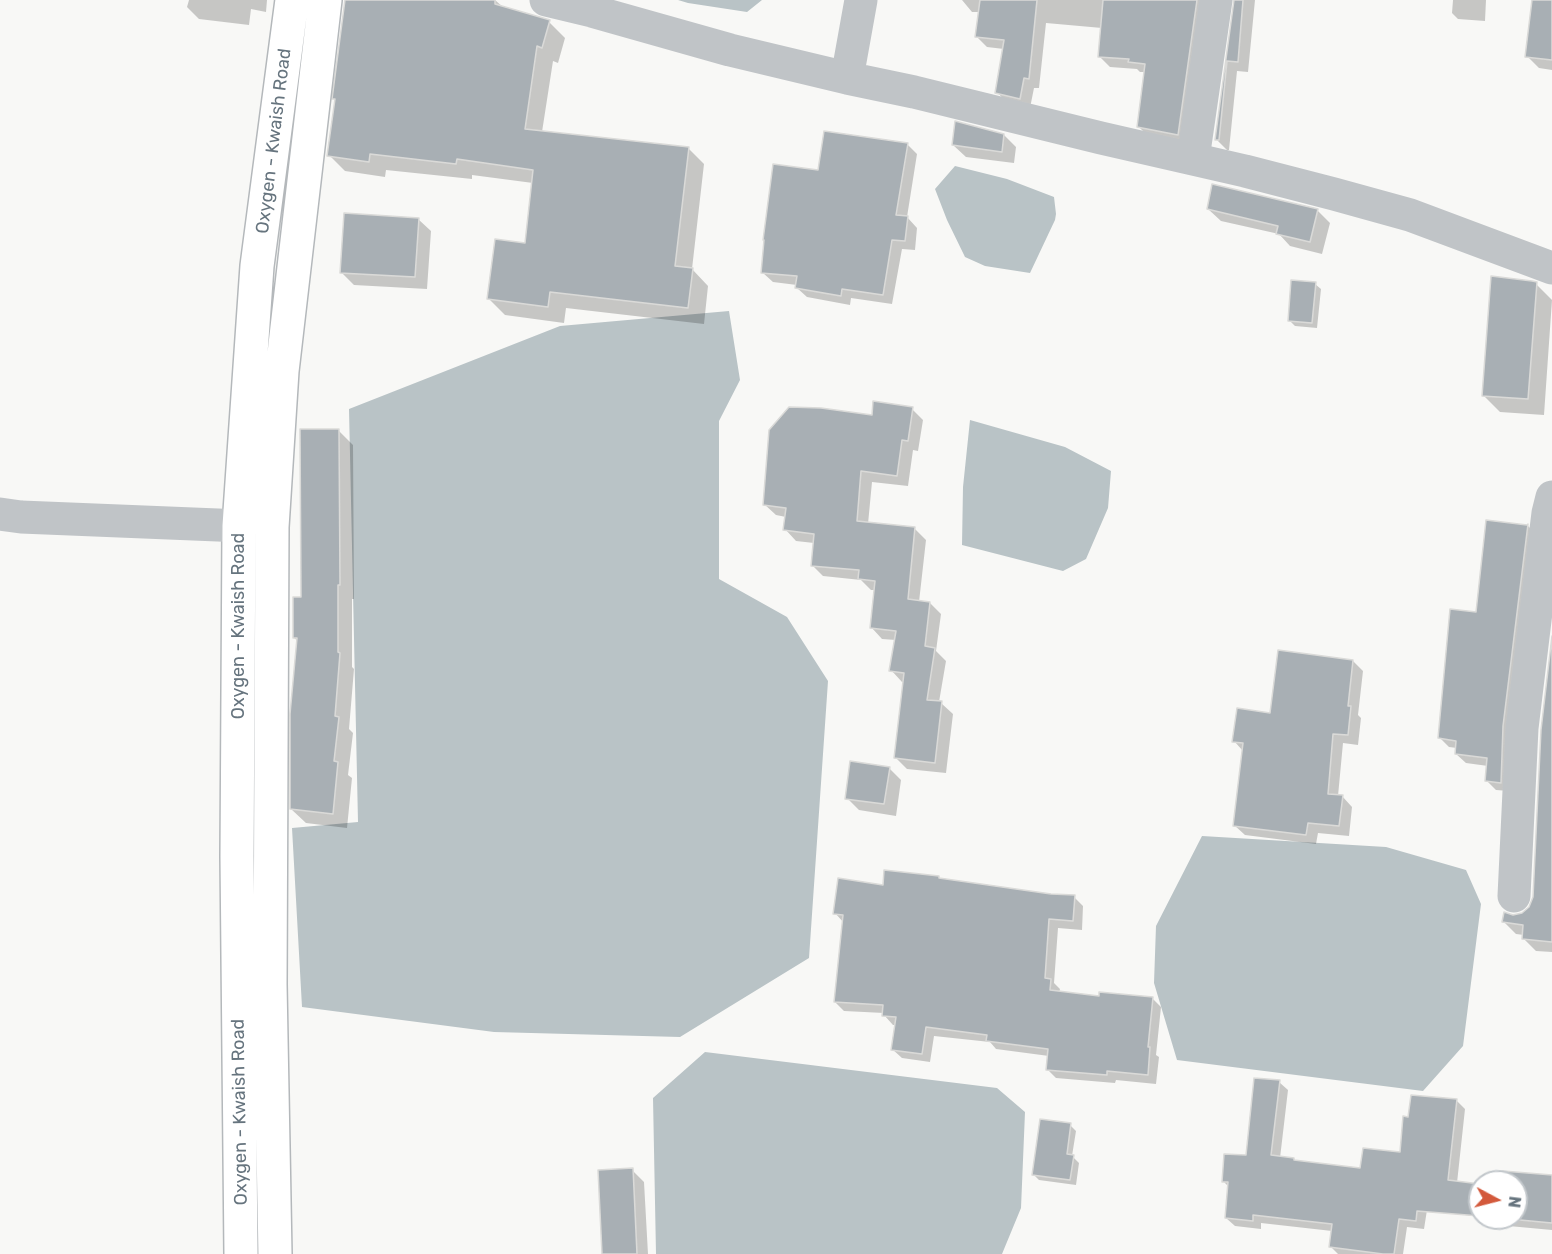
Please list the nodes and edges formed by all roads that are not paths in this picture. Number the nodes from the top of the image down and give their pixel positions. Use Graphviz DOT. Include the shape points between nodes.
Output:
graph roads {
  1 [pos="292,0"];
  2 [pos="325,0"];
  3 [pos="546,0"];
  4 [pos="861,0"];
  5 [pos="1216,0"];
  6 [pos="847,78"];
  7 [pos="1193,159"];
  8 [pos="1552,268"];
  9 [pos="1552,497"];
  10 [pos="0,514"];
  11 [pos="239,526"];
  12 [pos="272,527"];
  13 [pos="1514,896"];
  14 [pos="241,1254"];
  15 [pos="275,1254"];
  1 -- 11 [label="main road, Oxygen - Kwaish Road" via="257,266"];
  2 -- 12 [label="main road, Oxygen - Kwaish Road" via="282,371"];
  3 -- 6 [label="street"];
  4 -- 6 [label="street"];
  5 -- 7 [label="street"];
  6 -- 7 [label="street"];
  7 -- 8 [label="street" via="1410,215"];
  9 -- 13 [label="street" via="1522,728"];
  10 -- 11 [label="street"];
  11 -- 12 [label="street"];
  11 -- 14 [label="main road, Oxygen - Kwaish Road"];
  12 -- 15 [label="main road, Oxygen - Kwaish Road" via="270,984"];
}
